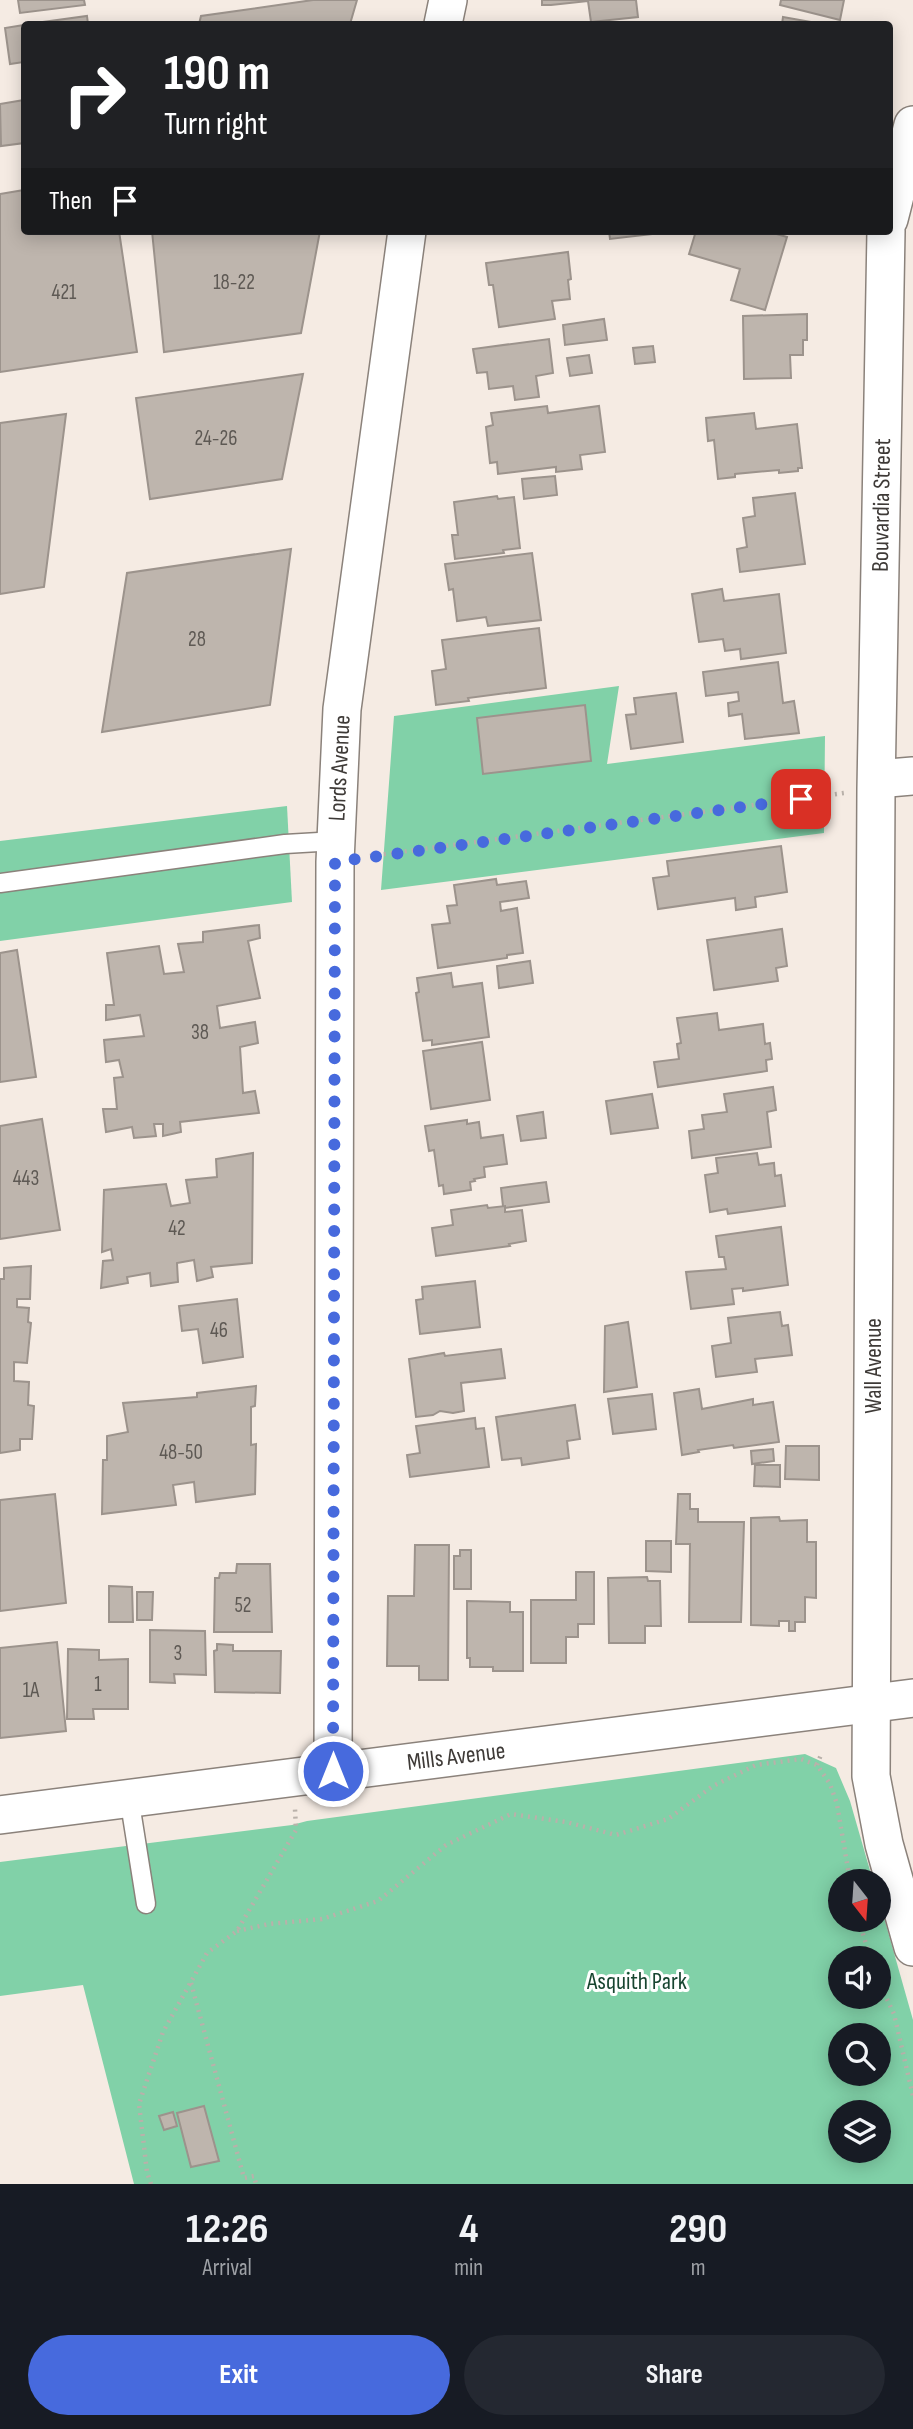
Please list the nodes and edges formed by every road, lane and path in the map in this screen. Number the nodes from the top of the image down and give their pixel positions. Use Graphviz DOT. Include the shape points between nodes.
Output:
graph roads {
  1 [pos="448,0"];
  2 [pos="444,21"];
  3 [pos="913,125"];
  4 [pos="893,203"];
  5 [pos="406,235"];
  6 [pos="886,235"];
  7 [pos="913,776"];
  8 [pos="876,784"];
  9 [pos="335,851"];
  10 [pos="0,883"];
  11 [pos="913,1698"];
  12 [pos="871,1703"];
  13 [pos="822,1752"];
  14 [pos="817,1765"];
  15 [pos="333,1771"];
  16 [pos="294,1777"];
  17 [pos="130,1797"];
  18 [pos="0,1815"];
  19 [pos="848,1869"];
  20 [pos="146,1904"];
  21 [pos="237,1931"];
  22 [pos="913,1947"];
  23 [pos="191,1983"];
  24 [pos="891,2008"];
  25 [pos="913,2096"];
  26 [pos="151,2184"];
  27 [pos="256,2184"];
  1 -- 2 [label="street"];
  3 -- 4 [label="street"];
  5 -- 9 [label="street, Lords Avenue" via="342,709"];
  6 -- 8 [label="street, Bouvardia Street"];
  7 -- 8 [label="street"];
  8 -- 9 [label="path"];
  8 -- 12 [label="street, Wall Avenue"];
  9 -- 10 [label="lane" via="285,844"];
  9 -- 15 [label="street, Lords Avenue"];
  11 -- 12 [label="street, Mills Avenue"];
  12 -- 15 [label="street, Mills Avenue"];
  12 -- 22 [label="street, Wall Avenue" via="871,1776 884,1844"];
  13 -- 14 [label="path"];
  14 -- 19 [label="path" via="837,1804"];
  14 -- 21 [label="path" via="801,1759 756,1765 713,1786 668,1819 616,1835 511,1814 446,1844 378,1901 322,1919"];
  15 -- 16 [label="street, Mills Avenue"];
  16 -- 17 [label="street, Mills Avenue"];
  16 -- 21 [label="path" via="296,1830"];
  17 -- 18 [label="street, Mills Avenue"];
  17 -- 20 [label="lane"];
  21 -- 23 [label="path" via="207,1954"];
  23 -- 26 [label="path" via="163,2032 139,2104"];
  23 -- 27 [label="path" via="244,2178 254,2176"];
  24 -- 25 [label="path"];
}
